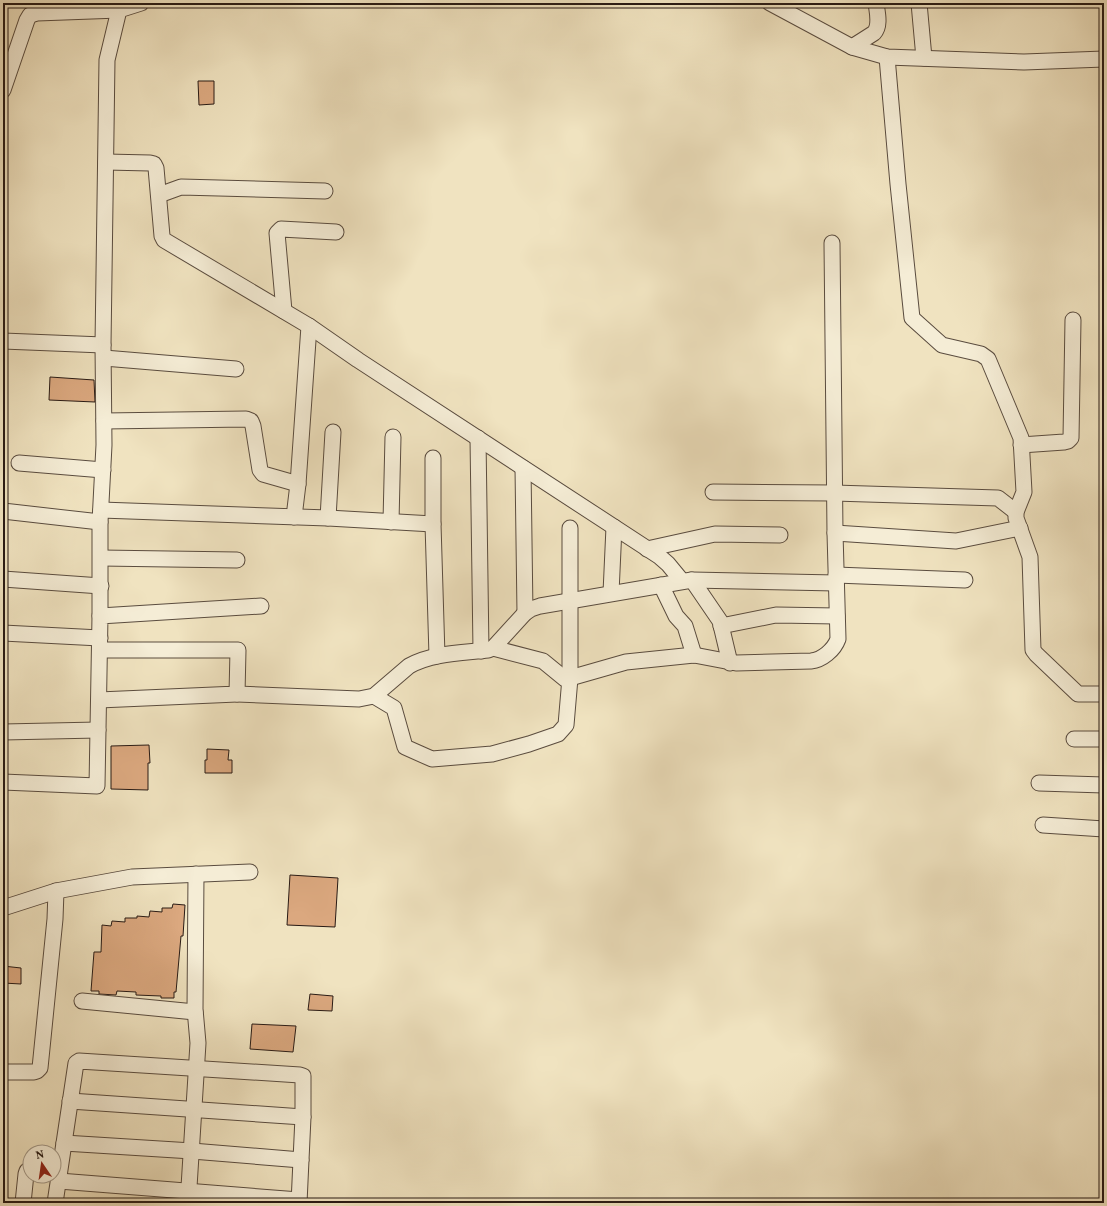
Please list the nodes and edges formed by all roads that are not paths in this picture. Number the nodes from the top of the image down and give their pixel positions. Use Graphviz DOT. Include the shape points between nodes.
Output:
graph roads {
  1 [pos="141,3"];
  2 [pos="876,3"];
  3 [pos="919,3"];
  4 [pos="776,5"];
  5 [pos="27,9"];
  6 [pos="119,10"];
  7 [pos="852,47"];
  8 [pos="887,57"];
  9 [pos="924,58"];
  10 [pos="1104,59"];
  11 [pos="3,90"];
  12 [pos="106,162"];
  13 [pos="325,191"];
  14 [pos="159,196"];
  15 [pos="336,232"];
  16 [pos="832,243"];
  17 [pos="284,311"];
  18 [pos="1073,320"];
  19 [pos="310,326"];
  20 [pos="3,341"];
  21 [pos="104,351"];
  22 [pos="236,369"];
  23 [pos="104,421"];
  24 [pos="333,432"];
  25 [pos="393,437"];
  26 [pos="478,438"];
  27 [pos="1021,445"];
  28 [pos="433,458"];
  29 [pos="19,464"];
  30 [pos="523,468"];
  31 [pos="103,470"];
  32 [pos="298,484"];
  33 [pos="713,492"];
  34 [pos="834,493"];
  35 [pos="3,511"];
  36 [pos="1016,512"];
  37 [pos="101,516"];
  38 [pos="294,517"];
  39 [pos="328,518"];
  40 [pos="391,522"];
  41 [pos="433,524"];
  42 [pos="614,527"];
  43 [pos="570,528"];
  44 [pos="1020,528"];
  45 [pos="835,533"];
  46 [pos="780,535"];
  47 [pos="647,549"];
  48 [pos="101,558"];
  49 [pos="237,560"];
  50 [pos="3,578"];
  51 [pos="836,579"];
  52 [pos="965,580"];
  53 [pos="687,581"];
  54 [pos="661,585"];
  55 [pos="101,586"];
  56 [pos="611,594"];
  57 [pos="570,601"];
  58 [pos="261,606"];
  59 [pos="525,613"];
  60 [pos="100,616"];
  61 [pos="837,616"];
  62 [pos="721,626"];
  63 [pos="3,633"];
  64 [pos="100,644"];
  65 [pos="487,649"];
  66 [pos="694,655"];
  67 [pos="437,656"];
  68 [pos="730,663"];
  69 [pos="570,678"];
  70 [pos="237,694"];
  71 [pos="1104,694"];
  72 [pos="374,696"];
  73 [pos="99,700"];
  74 [pos="98,730"];
  75 [pos="3,732"];
  76 [pos="1074,739"];
  77 [pos="1104,739"];
  78 [pos="3,782"];
  79 [pos="1039,783"];
  80 [pos="1104,785"];
  81 [pos="1043,825"];
  82 [pos="1104,829"];
  83 [pos="250,872"];
  84 [pos="196,874"];
  85 [pos="56,891"];
  86 [pos="3,908"];
  87 [pos="82,1001"];
  88 [pos="195,1012"];
  89 [pos="197,1068"];
  90 [pos="3,1072"];
  91 [pos="70,1101"];
  92 [pos="194,1110"];
  93 [pos="303,1117"];
  94 [pos="64,1143"];
  95 [pos="192,1151"];
  96 [pos="62,1154"];
  97 [pos="301,1160"];
  98 [pos="62,1176"];
  99 [pos="25,1184"];
  100 [pos="57,1184"];
  101 [pos="189,1197"];
  102 [pos="299,1202"];
  103 [pos="23,1203"];
  104 [pos="56,1203"];
  1 -- 6 [label="street"];
  2 -- 7 [label="street" via="877,30"];
  3 -- 9 [label="street"];
  4 -- 7 [label="street"];
  5 -- 6 [label="street" via="37,13"];
  5 -- 11 [label="street" via="27,20"];
  6 -- 12 [label="street" via="107,60"];
  7 -- 8 [label="street"];
  8 -- 9 [label="street"];
  8 -- 27 [label="street" via="912,318 942,345 981,354 988,359 1019,431"];
  9 -- 10 [label="street" via="1032,62"];
  12 -- 14 [label="street" via="154,164"];
  12 -- 21 [label="street"];
  13 -- 14 [label="street" via="181,187"];
  14 -- 17 [label="street" via="164,240"];
  15 -- 17 [label="street" via="278,230"];
  16 -- 34 [label="street"];
  17 -- 19 [label="street"];
  18 -- 27 [label="street" via="1071,438 1064,442"];
  19 -- 26 [label="street"];
  19 -- 32 [label="street"];
  20 -- 21 [label="street"];
  21 -- 22 [label="street"];
  21 -- 23 [label="street"];
  23 -- 31 [label="street"];
  23 -- 32 [label="street" via="246,419 251,421 253,426 260,470 263,474"];
  24 -- 39 [label="street"];
  25 -- 40 [label="street"];
  26 -- 30 [label="street"];
  26 -- 65 [label="street"];
  27 -- 36 [label="street" via="1024,492"];
  28 -- 41 [label="street"];
  29 -- 31 [label="street"];
  30 -- 42 [label="street"];
  30 -- 59 [label="street"];
  31 -- 37 [label="street"];
  32 -- 38 [label="street"];
  33 -- 34 [label="street"];
  34 -- 36 [label="street" via="998,498"];
  34 -- 45 [label="street"];
  35 -- 37 [label="street"];
  36 -- 44 [label="street"];
  37 -- 38 [label="street"];
  37 -- 48 [label="street"];
  38 -- 39 [label="street"];
  39 -- 40 [label="street"];
  40 -- 41 [label="street"];
  41 -- 67 [label="street"];
  42 -- 47 [label="street"];
  42 -- 56 [label="street"];
  43 -- 57 [label="street"];
  44 -- 45 [label="street" via="956,541"];
  44 -- 71 [label="street" via="1030,557 1033,650 1078,694"];
  45 -- 51 [label="street"];
  46 -- 47 [label="street" via="710,534"];
  47 -- 53 [label="street"];
  48 -- 49 [label="street"];
  48 -- 55 [label="street"];
  50 -- 55 [label="street"];
  51 -- 52 [label="street"];
  51 -- 53 [label="street"];
  51 -- 61 [label="street"];
  53 -- 54 [label="street"];
  53 -- 62 [label="street" via="716,615"];
  54 -- 56 [label="street"];
  54 -- 66 [label="street" via="676,616 685,626"];
  55 -- 60 [label="street"];
  56 -- 57 [label="street"];
  57 -- 59 [label="street" via="540,606"];
  57 -- 69 [label="street"];
  58 -- 60 [label="street"];
  59 -- 65 [label="street"];
  60 -- 64 [label="street"];
  61 -- 62 [label="street" via="776,615"];
  61 -- 68 [label="street" via="838,639 834,648 817,660"];
  62 -- 68 [label="street"];
  63 -- 64 [label="street"];
  64 -- 70 [label="street" via="238,650"];
  64 -- 73 [label="street"];
  65 -- 67 [label="street"];
  65 -- 69 [label="street" via="543,661 564,679"];
  66 -- 68 [label="street"];
  66 -- 69 [label="street" via="621,663"];
  67 -- 72 [label="street" via="409,666"];
  69 -- 72 [label="street" via="566,725 558,734 492,754 432,760 405,747 394,708"];
  70 -- 72 [label="street" via="359,700"];
  70 -- 73 [label="street"];
  73 -- 74 [label="street"];
  74 -- 75 [label="street"];
  74 -- 78 [label="street" via="97,786"];
  76 -- 77 [label="street"];
  79 -- 80 [label="street"];
  81 -- 82 [label="street"];
  83 -- 84 [label="street"];
  84 -- 85 [label="street" via="132,877"];
  84 -- 88 [label="street"];
  85 -- 86 [label="street"];
  85 -- 90 [label="street" via="40,1068 34,1072"];
  87 -- 88 [label="street"];
  88 -- 89 [label="street"];
  89 -- 91 [label="street" via="79,1061 76,1063"];
  89 -- 92 [label="street"];
  89 -- 93 [label="street" via="303,1076"];
  91 -- 92 [label="street"];
  91 -- 94 [label="street"];
  92 -- 93 [label="street"];
  92 -- 95 [label="street"];
  93 -- 97 [label="street"];
  94 -- 95 [label="street"];
  94 -- 96 [label="street"];
  95 -- 97 [label="street"];
  95 -- 101 [label="street"];
  97 -- 102 [label="street"];
  98 -- 101 [label="street"];
  99 -- 103 [label="street"];
  100 -- 104 [label="street"];
  101 -- 102 [label="street"];
}
